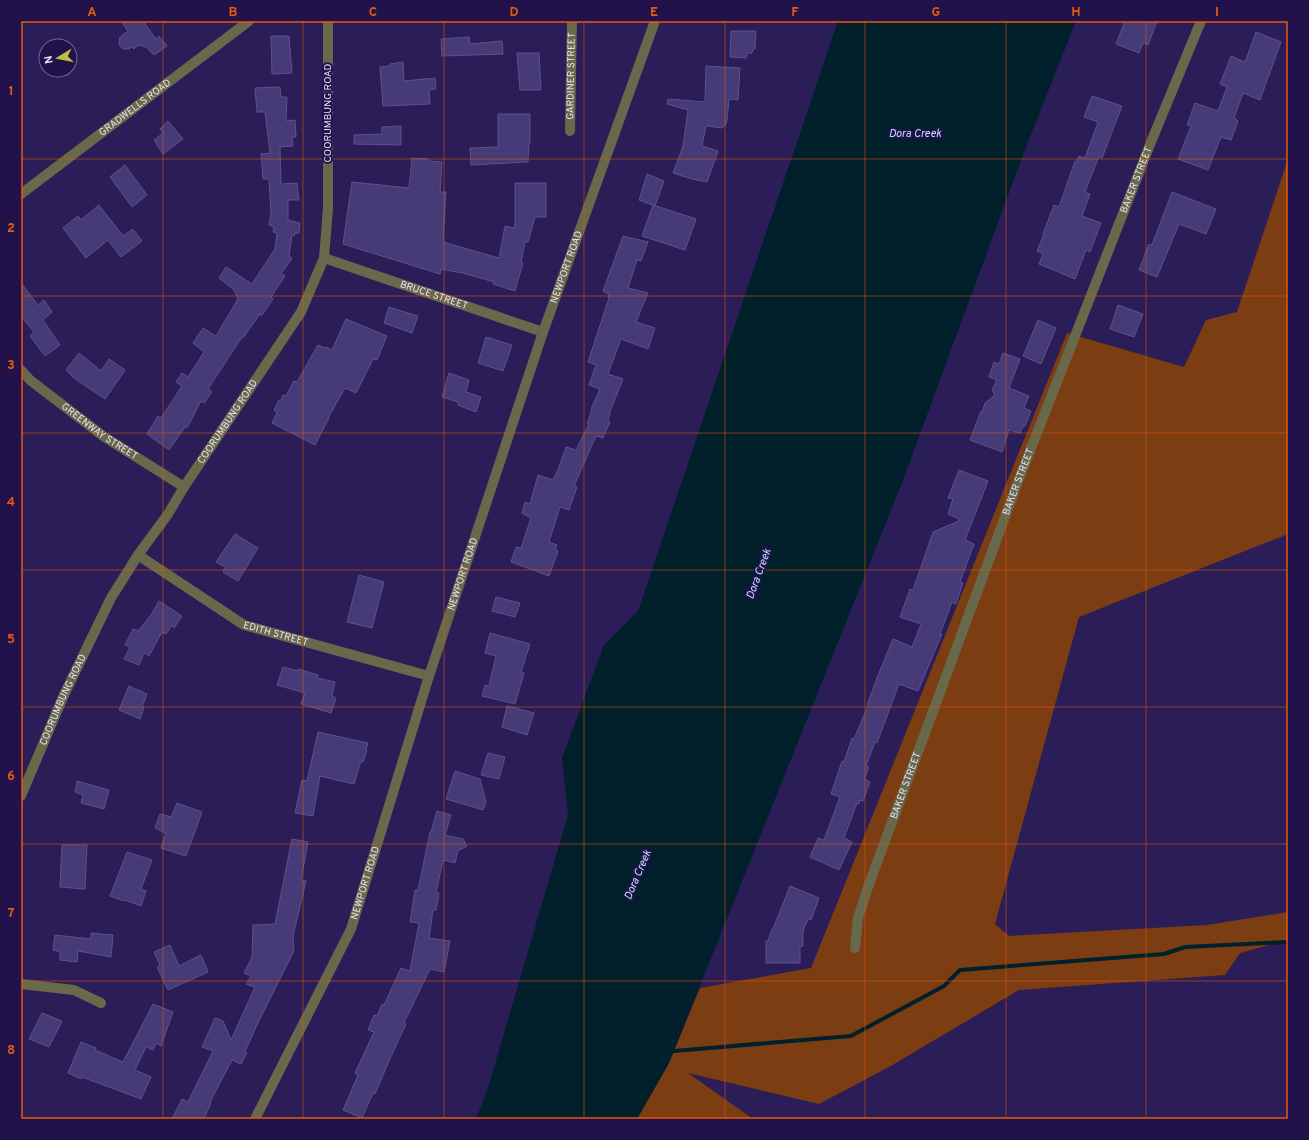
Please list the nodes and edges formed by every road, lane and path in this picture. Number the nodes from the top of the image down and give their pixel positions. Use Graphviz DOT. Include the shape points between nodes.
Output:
graph roads {
  1 [pos="249,21"];
  2 [pos="328,21"];
  3 [pos="572,21"];
  4 [pos="655,21"];
  5 [pos="1201,21"];
  6 [pos="570,132"];
  7 [pos="21,194"];
  8 [pos="324,258"];
  9 [pos="543,332"];
  10 [pos="21,370"];
  11 [pos="184,487"];
  12 [pos="138,555"];
  13 [pos="429,676"];
  14 [pos="21,796"];
  15 [pos="855,948"];
  16 [pos="21,984"];
  17 [pos="101,1003"];
  18 [pos="255,1119"];
  1 -- 7 [label="street, GRADWELLS ROAD"];
  2 -- 8 [label="street, COORUMBUNG ROAD" via="328,208"];
  3 -- 6 [label="street, GARDINER STREET"];
  4 -- 9 [label="street, NEWPORT ROAD"];
  5 -- 15 [label="street, BAKER STREET" via="1148,149 1016,487 868,887 858,918"];
  8 -- 9 [label="street, BRUCE STREET"];
  8 -- 11 [label="street, COORUMBUNG ROAD" via="302,312"];
  9 -- 13 [label="street, NEWPORT ROAD"];
  10 -- 11 [label="street, GREENWAY STREET" via="30,380 103,436"];
  11 -- 12 [label="street, COORUMBUNG ROAD"];
  12 -- 13 [label="street, EDITH STREET" via="244,625"];
  12 -- 14 [label="street, COORUMBUNG ROAD" via="108,605 63,697"];
  13 -- 18 [label="street, NEWPORT ROAD" via="351,929"];
  16 -- 17 [label="street" via="74,990"];
}
